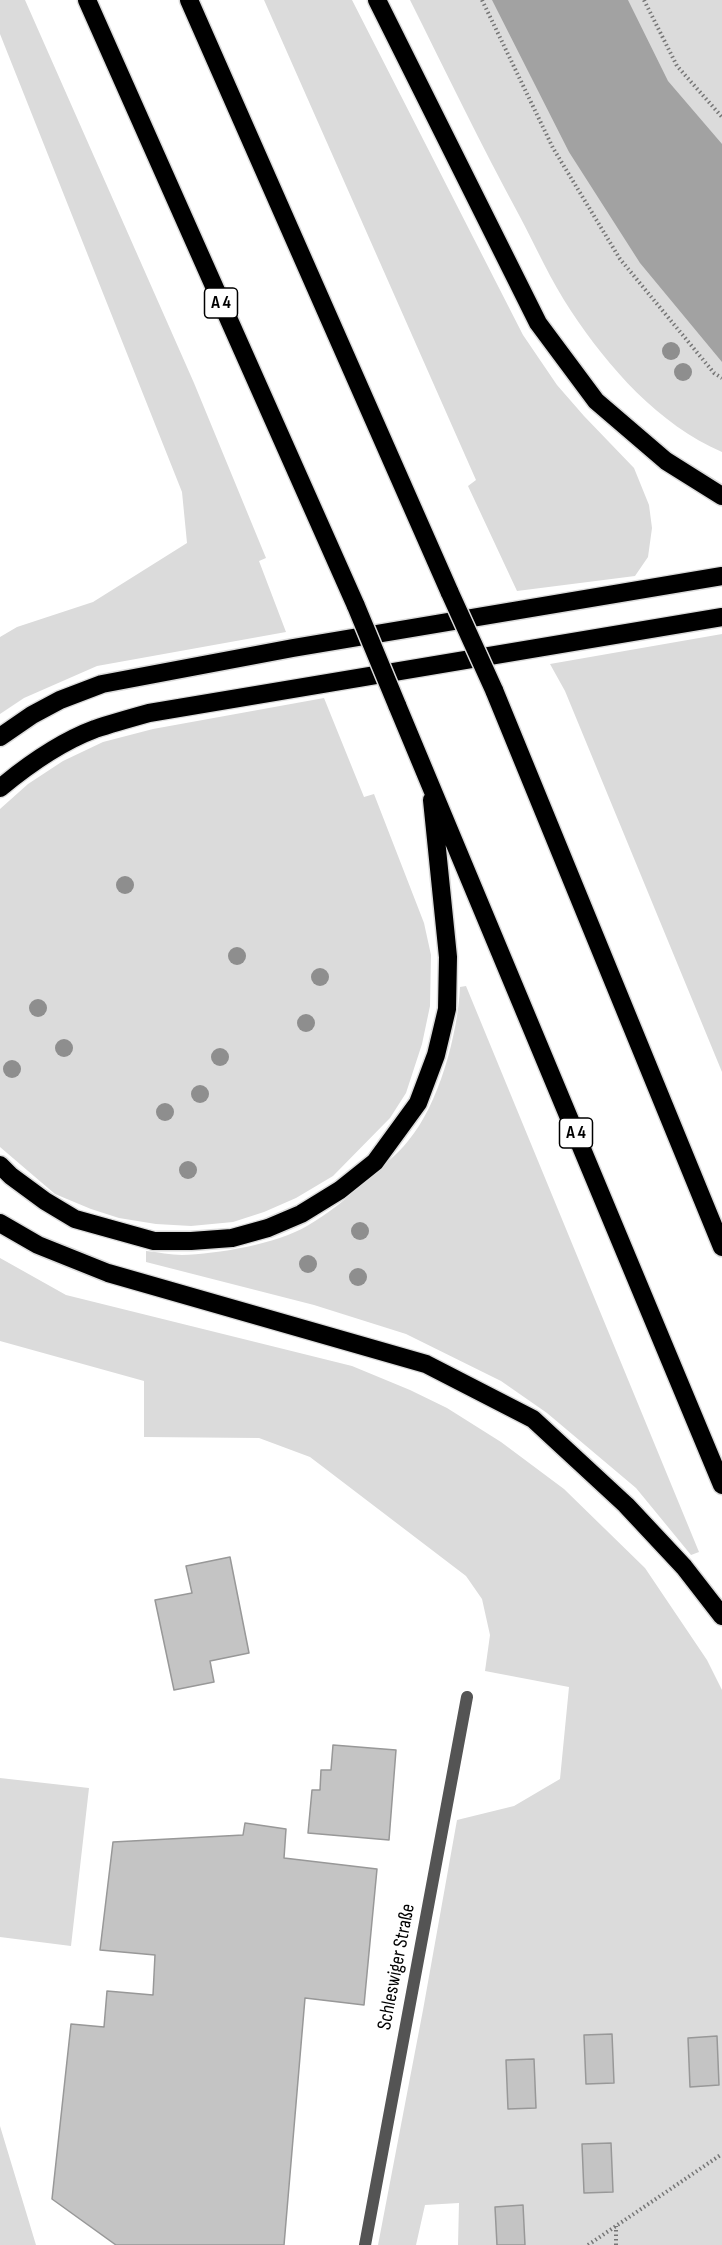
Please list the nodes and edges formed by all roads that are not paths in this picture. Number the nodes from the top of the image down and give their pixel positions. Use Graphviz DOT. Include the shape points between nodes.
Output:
graph roads {
  1 [pos="87,0"];
  2 [pos="189,0"];
  3 [pos="377,0"];
  4 [pos="722,496"];
  5 [pos="722,576"];
  6 [pos="722,617"];
  7 [pos="0,737"];
  8 [pos="430,781"];
  9 [pos="0,788"];
  10 [pos="0,1165"];
  11 [pos="0,1223"];
  12 [pos="722,1247"];
  13 [pos="722,1485"];
  14 [pos="722,1616"];
  15 [pos="467,1697"];
  16 [pos="365,2245"];
  1 -- 8 [label="highway, A 4, bridge"];
  2 -- 12 [label="highway, bridge" via="494,690"];
  3 -- 4 [label="highway" via="538,323 596,401 666,461"];
  5 -- 7 [label="highway" via="102,684 60,700"];
  6 -- 9 [label="highway" via="149,713 95,729 52,750"];
  8 -- 10 [label="highway" via="448,957 447,1009 436,1055 418,1103 375,1162 340,1190 290,1219 232,1238 191,1241 154,1241 75,1220"];
  8 -- 13 [label="highway, A 4"];
  11 -- 14 [label="highway" via="38,1245 108,1273 426,1364 533,1419 626,1504 684,1567"];
  15 -- 16 [label="street, Schleswiger Straße"];
}
